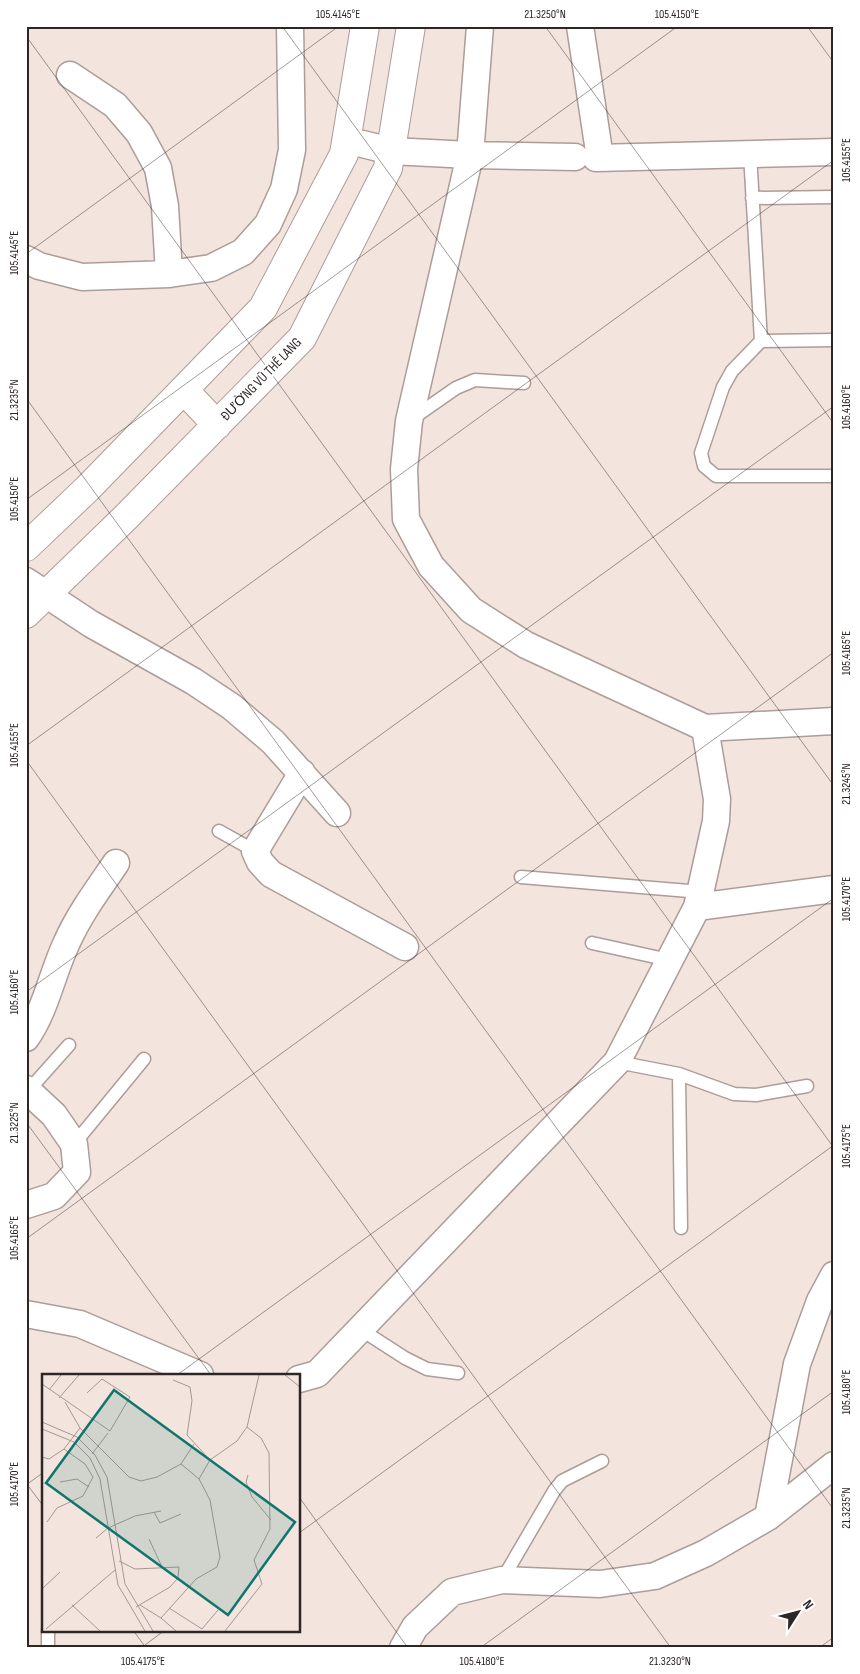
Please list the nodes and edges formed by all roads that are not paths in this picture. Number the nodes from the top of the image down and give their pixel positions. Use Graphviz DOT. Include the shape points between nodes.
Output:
graph roads {
  1 [pos="290,26"];
  2 [pos="365,26"];
  3 [pos="410,26"];
  4 [pos="480,26"];
  5 [pos="580,26"];
  6 [pos="70,75"];
  7 [pos="346,140"];
  8 [pos="391,151"];
  9 [pos="834,152"];
  10 [pos="750,154"];
  11 [pos="470,155"];
  12 [pos="590,158"];
  13 [pos="834,197"];
  14 [pos="752,198"];
  15 [pos="26,259"];
  16 [pos="169,274"];
  17 [pos="834,340"];
  18 [pos="761,341"];
  19 [pos="524,383"];
  20 [pos="184,390"];
  21 [pos="409,421"];
  22 [pos="217,425"];
  23 [pos="834,476"];
  24 [pos="26,547"];
  25 [pos="36,588"];
  26 [pos="26,614"];
  27 [pos="834,721"];
  28 [pos="705,728"];
  29 [pos="302,773"];
  30 [pos="337,813"];
  31 [pos="219,831"];
  32 [pos="256,851"];
  33 [pos="116,863"];
  34 [pos="521,877"];
  35 [pos="834,889"];
  36 [pos="699,899"];
  37 [pos="592,943"];
  38 [pos="405,947"];
  39 [pos="670,960"];
  40 [pos="26,1038"];
  41 [pos="68,1044"];
  42 [pos="144,1059"];
  43 [pos="617,1062"];
  44 [pos="679,1074"];
  45 [pos="807,1086"];
  46 [pos="27,1090"];
  47 [pos="74,1144"];
  48 [pos="26,1205"];
  49 [pos="681,1228"];
  50 [pos="834,1275"];
  51 [pos="26,1314"];
  52 [pos="360,1330"];
  53 [pos="198,1374"];
  54 [pos="458,1374"];
  55 [pos="300,1379"];
  56 [pos="602,1461"];
  57 [pos="834,1465"];
  58 [pos="768,1516"];
  59 [pos="502,1580"];
  60 [pos="48,1632"];
  61 [pos="48,1648"];
  62 [pos="403,1648"];
  1 -- 16 [label="street" via="292,150 284,189 268,224 243,252 210,268"];
  2 -- 7 [label="street"];
  3 -- 8 [label="street, ĐƯỜNG VŨ THÊ LANG"];
  4 -- 11 [label="street"];
  5 -- 12 [label="street"];
  6 -- 16 [label="street" via="115,105 139,133 158,168 165,206"];
  7 -- 8 [label="street"];
  7 -- 20 [label="street" via="344,154 263,308"];
  8 -- 11 [label="street"];
  8 -- 22 [label="street, ĐƯỜNG VŨ THÊ LANG" via="388,168 302,338"];
  9 -- 10 [label="street"];
  10 -- 12 [label="street"];
  10 -- 14 [label="lane"];
  11 -- 12 [label="street"];
  11 -- 21 [label="street"];
  13 -- 14 [label="lane"];
  14 -- 18 [label="lane"];
  15 -- 16 [label="street" via="39,266 82,277"];
  17 -- 18 [label="lane"];
  18 -- 23 [label="lane" via="732,371 723,387 701,453 704,466 716,476"];
  19 -- 21 [label="lane" via="475,380 456,388"];
  20 -- 22 [label="street"];
  20 -- 24 [label="street"];
  21 -- 28 [label="street" via="404,469 406,519 431,566 471,610 526,645"];
  22 -- 25 [label="street, ĐƯỜNG VŨ THÊ LANG"];
  25 -- 26 [label="street, ĐƯỜNG VŨ THÊ LANG"];
  25 -- 29 [label="street" via="232,707 273,742"];
  27 -- 28 [label="street"];
  28 -- 36 [label="street" via="717,799 716,821"];
  29 -- 30 [label="street"];
  29 -- 32 [label="street"];
  31 -- 32 [label="lane"];
  32 -- 38 [label="street" via="260,862 271,874"];
  33 -- 40 [label="street" via="67,941 46,999"];
  34 -- 36 [label="lane"];
  35 -- 36 [label="street"];
  36 -- 39 [label="street"];
  37 -- 39 [label="lane"];
  39 -- 43 [label="street"];
  41 -- 46 [label="lane"];
  42 -- 47 [label="lane"];
  43 -- 44 [label="lane"];
  43 -- 52 [label="street"];
  44 -- 45 [label="lane" via="734,1094 756,1095"];
  44 -- 49 [label="lane"];
  46 -- 47 [label="street" via="54,1115"];
  47 -- 48 [label="street" via="77,1172 54,1196"];
  50 -- 58 [label="street" via="820,1301 797,1364"];
  51 -- 53 [label="street" via="80,1324"];
  52 -- 54 [label="lane" via="427,1369"];
  52 -- 55 [label="street" via="317,1374"];
  56 -- 59 [label="lane" via="562,1481"];
  57 -- 58 [label="street"];
  58 -- 59 [label="street" via="706,1553 655,1576 600,1584"];
  59 -- 62 [label="street" via="452,1592 415,1627"];
  60 -- 61 [label="lane"];
}
